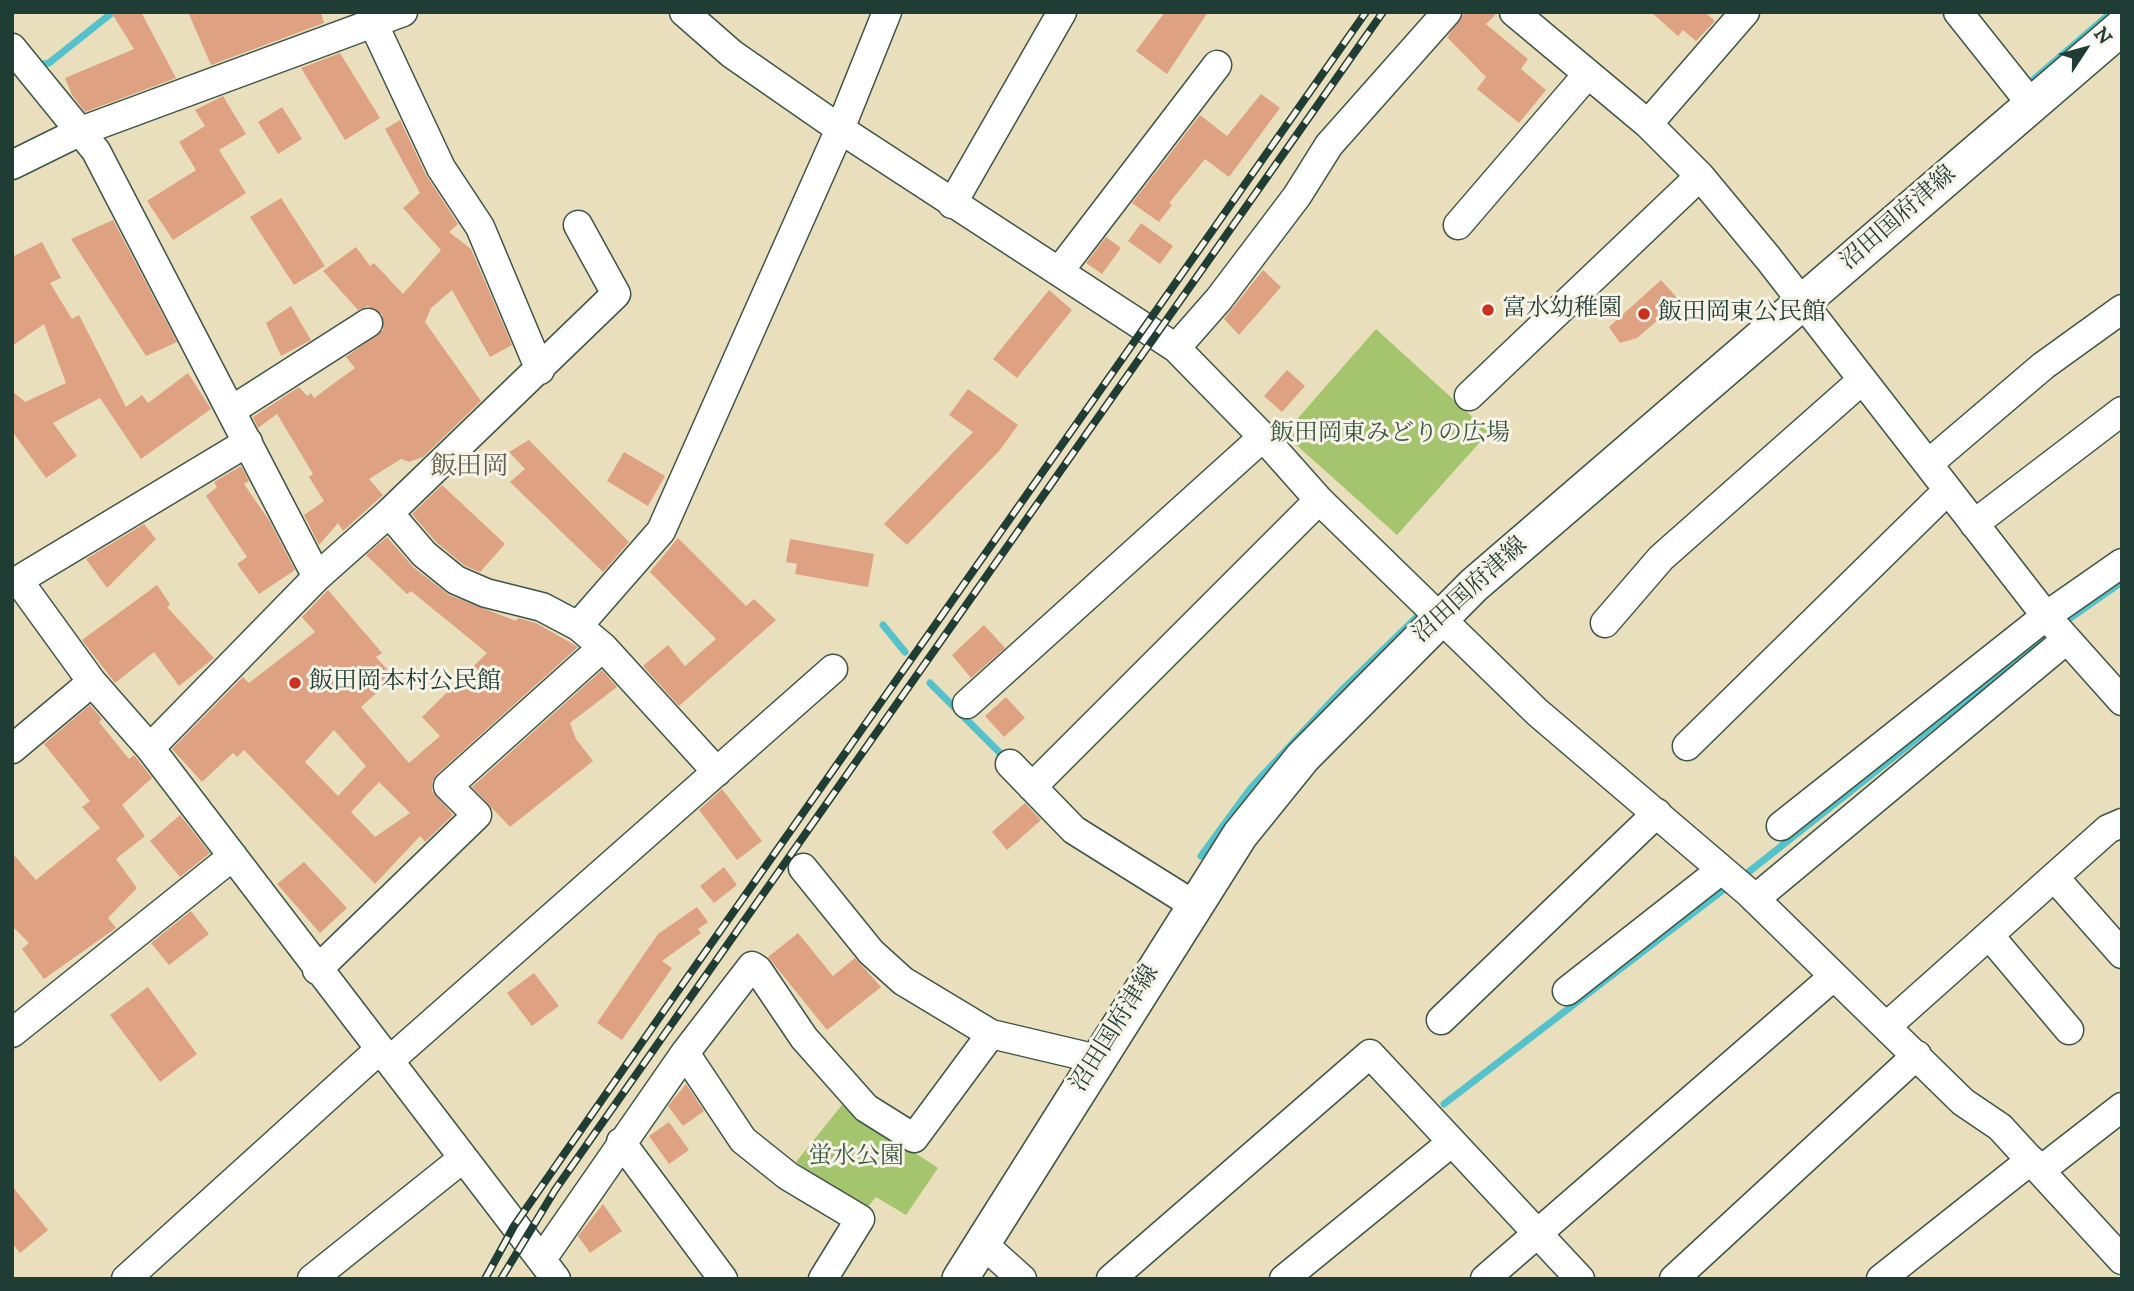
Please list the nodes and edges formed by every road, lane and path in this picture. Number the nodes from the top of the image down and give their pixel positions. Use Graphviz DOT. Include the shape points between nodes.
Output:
graph roads {
  1 [pos="402,12"];
  2 [pos="684,12"];
  3 [pos="887,12"];
  4 [pos="1062,12"];
  5 [pos="1447,12"];
  6 [pos="1514,12"];
  7 [pos="1745,12"];
  8 [pos="1958,12"];
  9 [pos="374,25"];
  10 [pos="2122,27"];
  11 [pos="12,48"];
  12 [pos="1217,65"];
  13 [pos="1587,75"];
  14 [pos="2032,105"];
  15 [pos="1648,124"];
  16 [pos="840,128"];
  17 [pos="81,131"];
  18 [pos="12,165"];
  19 [pos="1700,176"];
  20 [pos="952,204"];
  21 [pos="578,225"];
  22 [pos="1458,225"];
  23 [pos="1060,270"];
  24 [pos="1801,303"];
  25 [pos="2122,309"];
  26 [pos="368,323"];
  27 [pos="1176,348"];
  28 [pos="540,370"];
  29 [pos="1861,381"];
  30 [pos="1469,396"];
  31 [pos="232,410"];
  32 [pos="2122,411"];
  33 [pos="1263,437"];
  34 [pos="248,442"];
  35 [pos="1928,464"];
  36 [pos="1948,491"];
  37 [pos="1319,500"];
  38 [pos="389,513"];
  39 [pos="1974,524"];
  40 [pos="2122,563"];
  41 [pos="317,577"];
  42 [pos="15,582"];
  43 [pos="1440,616"];
  44 [pos="1605,623"];
  45 [pos="578,626"];
  46 [pos="2056,628"];
  47 [pos="603,647"];
  48 [pos="833,669"];
  49 [pos="92,682"];
  50 [pos="2116,686"];
  51 [pos="967,704"];
  52 [pos="1687,746"];
  53 [pos="150,748"];
  54 [pos="12,749"];
  55 [pos="1010,764"];
  56 [pos="717,772"];
  57 [pos="1032,787"];
  58 [pos="1657,813"];
  59 [pos="2122,823"];
  60 [pos="1781,825"];
  61 [pos="233,856"];
  62 [pos="803,868"];
  63 [pos="2054,877"];
  64 [pos="1738,884"];
  65 [pos="1194,905"];
  66 [pos="1989,935"];
  67 [pos="2122,954"];
  68 [pos="317,970"];
  69 [pos="1835,976"];
  70 [pos="1567,991"];
  71 [pos="1441,1020"];
  72 [pos="1887,1026"];
  73 [pos="2068,1030"];
  74 [pos="12,1033"];
  75 [pos="991,1034"];
  76 [pos="685,1053"];
  77 [pos="384,1055"];
  78 [pos="1917,1055"];
  79 [pos="1097,1059"];
  80 [pos="2122,1107"];
  81 [pos="621,1142"];
  82 [pos="1452,1142"];
  83 [pos="462,1159"];
  84 [pos="2036,1165"];
  85 [pos="1538,1233"];
  86 [pos="983,1244"];
  87 [pos="2119,1254"];
  88 [pos="549,1269"];
  89 [pos="126,1279"];
  90 [pos="312,1279"];
  91 [pos="723,1279"];
  92 [pos="823,1279"];
  93 [pos="960,1279"];
  94 [pos="1022,1279"];
  95 [pos="1111,1279"];
  96 [pos="1284,1279"];
  97 [pos="1485,1279"];
  98 [pos="1580,1279"];
  99 [pos="1674,1279"];
  100 [pos="1881,1279"];
  101 [pos="2109,1279"];
  1 -- 9 [label="street"];
  2 -- 16 [label="street" via="732,54"];
  3 -- 16 [label="street"];
  4 -- 20 [label="street"];
  5 -- 27 [label="street" via="1329,145 1297,196"];
  6 -- 13 [label="street"];
  7 -- 15 [label="street"];
  8 -- 14 [label="street"];
  9 -- 17 [label="street"];
  9 -- 28 [label="street" via="441,168 480,227"];
  10 -- 14 [label="main road, 沼田国府津線"];
  11 -- 17 [label="street"];
  12 -- 23 [label="street"];
  13 -- 15 [label="street"];
  13 -- 22 [label="street"];
  14 -- 24 [label="main road, 沼田国府津線"];
  15 -- 19 [label="street"];
  16 -- 20 [label="street"];
  16 -- 45 [label="street" via="661,531"];
  17 -- 18 [label="street"];
  17 -- 31 [label="street" via="96,151"];
  19 -- 24 [label="street"];
  19 -- 30 [label="street"];
  20 -- 23 [label="street"];
  21 -- 28 [label="street" via="616,294"];
  23 -- 27 [label="street"];
  24 -- 29 [label="street"];
  24 -- 43 [label="main road, 沼田国府津線"];
  25 -- 35 [label="street" via="2043,366"];
  26 -- 31 [label="street"];
  27 -- 33 [label="street"];
  28 -- 38 [label="street"];
  29 -- 35 [label="street"];
  29 -- 44 [label="street" via="1661,558"];
  31 -- 34 [label="street"];
  32 -- 39 [label="street"];
  33 -- 37 [label="street"];
  33 -- 51 [label="street"];
  34 -- 41 [label="street"];
  34 -- 42 [label="street"];
  35 -- 36 [label="street"];
  36 -- 39 [label="street"];
  36 -- 52 [label="street"];
  37 -- 43 [label="street"];
  37 -- 57 [label="street"];
  38 -- 41 [label="street"];
  38 -- 45 [label="street" via="424,554 456,580 542,607"];
  39 -- 46 [label="street"];
  40 -- 46 [label="street"];
  41 -- 53 [label="street"];
  42 -- 49 [label="street"];
  43 -- 58 [label="street" via="1537,712"];
  43 -- 65 [label="main road, 沼田国府津線" via="1282,780"];
  45 -- 47 [label="street"];
  46 -- 50 [label="street"];
  46 -- 60 [label="street"];
  46 -- 64 [label="street"];
  47 -- 56 [label="street"];
  47 -- 68 [label="street" via="448,786 477,815"];
  48 -- 56 [label="street"];
  49 -- 53 [label="street"];
  49 -- 54 [label="street"];
  53 -- 61 [label="street"];
  55 -- 57 [label="street"];
  56 -- 77 [label="street"];
  57 -- 65 [label="street" via="1074,830"];
  58 -- 64 [label="street"];
  58 -- 71 [label="street"];
  59 -- 63 [label="street" via="2108,829"];
  61 -- 68 [label="street"];
  61 -- 74 [label="street"];
  62 -- 75 [label="street" via="871,952 903,981"];
  63 -- 66 [label="street"];
  63 -- 67 [label="street"];
  64 -- 69 [label="street"];
  64 -- 70 [label="street"];
  65 -- 79 [label="main road, 沼田国府津線"];
  66 -- 72 [label="street"];
  66 -- 73 [label="street"];
  68 -- 77 [label="street"];
  69 -- 72 [label="street"];
  69 -- 85 [label="street"];
  72 -- 78 [label="street"];
  75 -- 76 [label="street" via="914,1138 866,1108 804,1038 752,966"];
  75 -- 79 [label="street"];
  76 -- 81 [label="street"];
  76 -- 92 [label="street" via="743,1140 788,1176 860,1219"];
  77 -- 83 [label="street"];
  77 -- 89 [label="street"];
  78 -- 84 [label="street"];
  78 -- 99 [label="street"];
  79 -- 86 [label="main road, 沼田国府津線"];
  80 -- 84 [label="street"];
  81 -- 88 [label="street"];
  81 -- 91 [label="street"];
  82 -- 85 [label="street"];
  82 -- 95 [label="street" via="1370,1054"];
  82 -- 96 [label="street"];
  83 -- 88 [label="street"];
  83 -- 90 [label="street"];
  84 -- 87 [label="street"];
  84 -- 100 [label="street"];
  85 -- 97 [label="street"];
  85 -- 98 [label="street"];
  86 -- 93 [label="main road, 沼田国府津線"];
  86 -- 94 [label="street"];
  87 -- 101 [label="street"];
}
